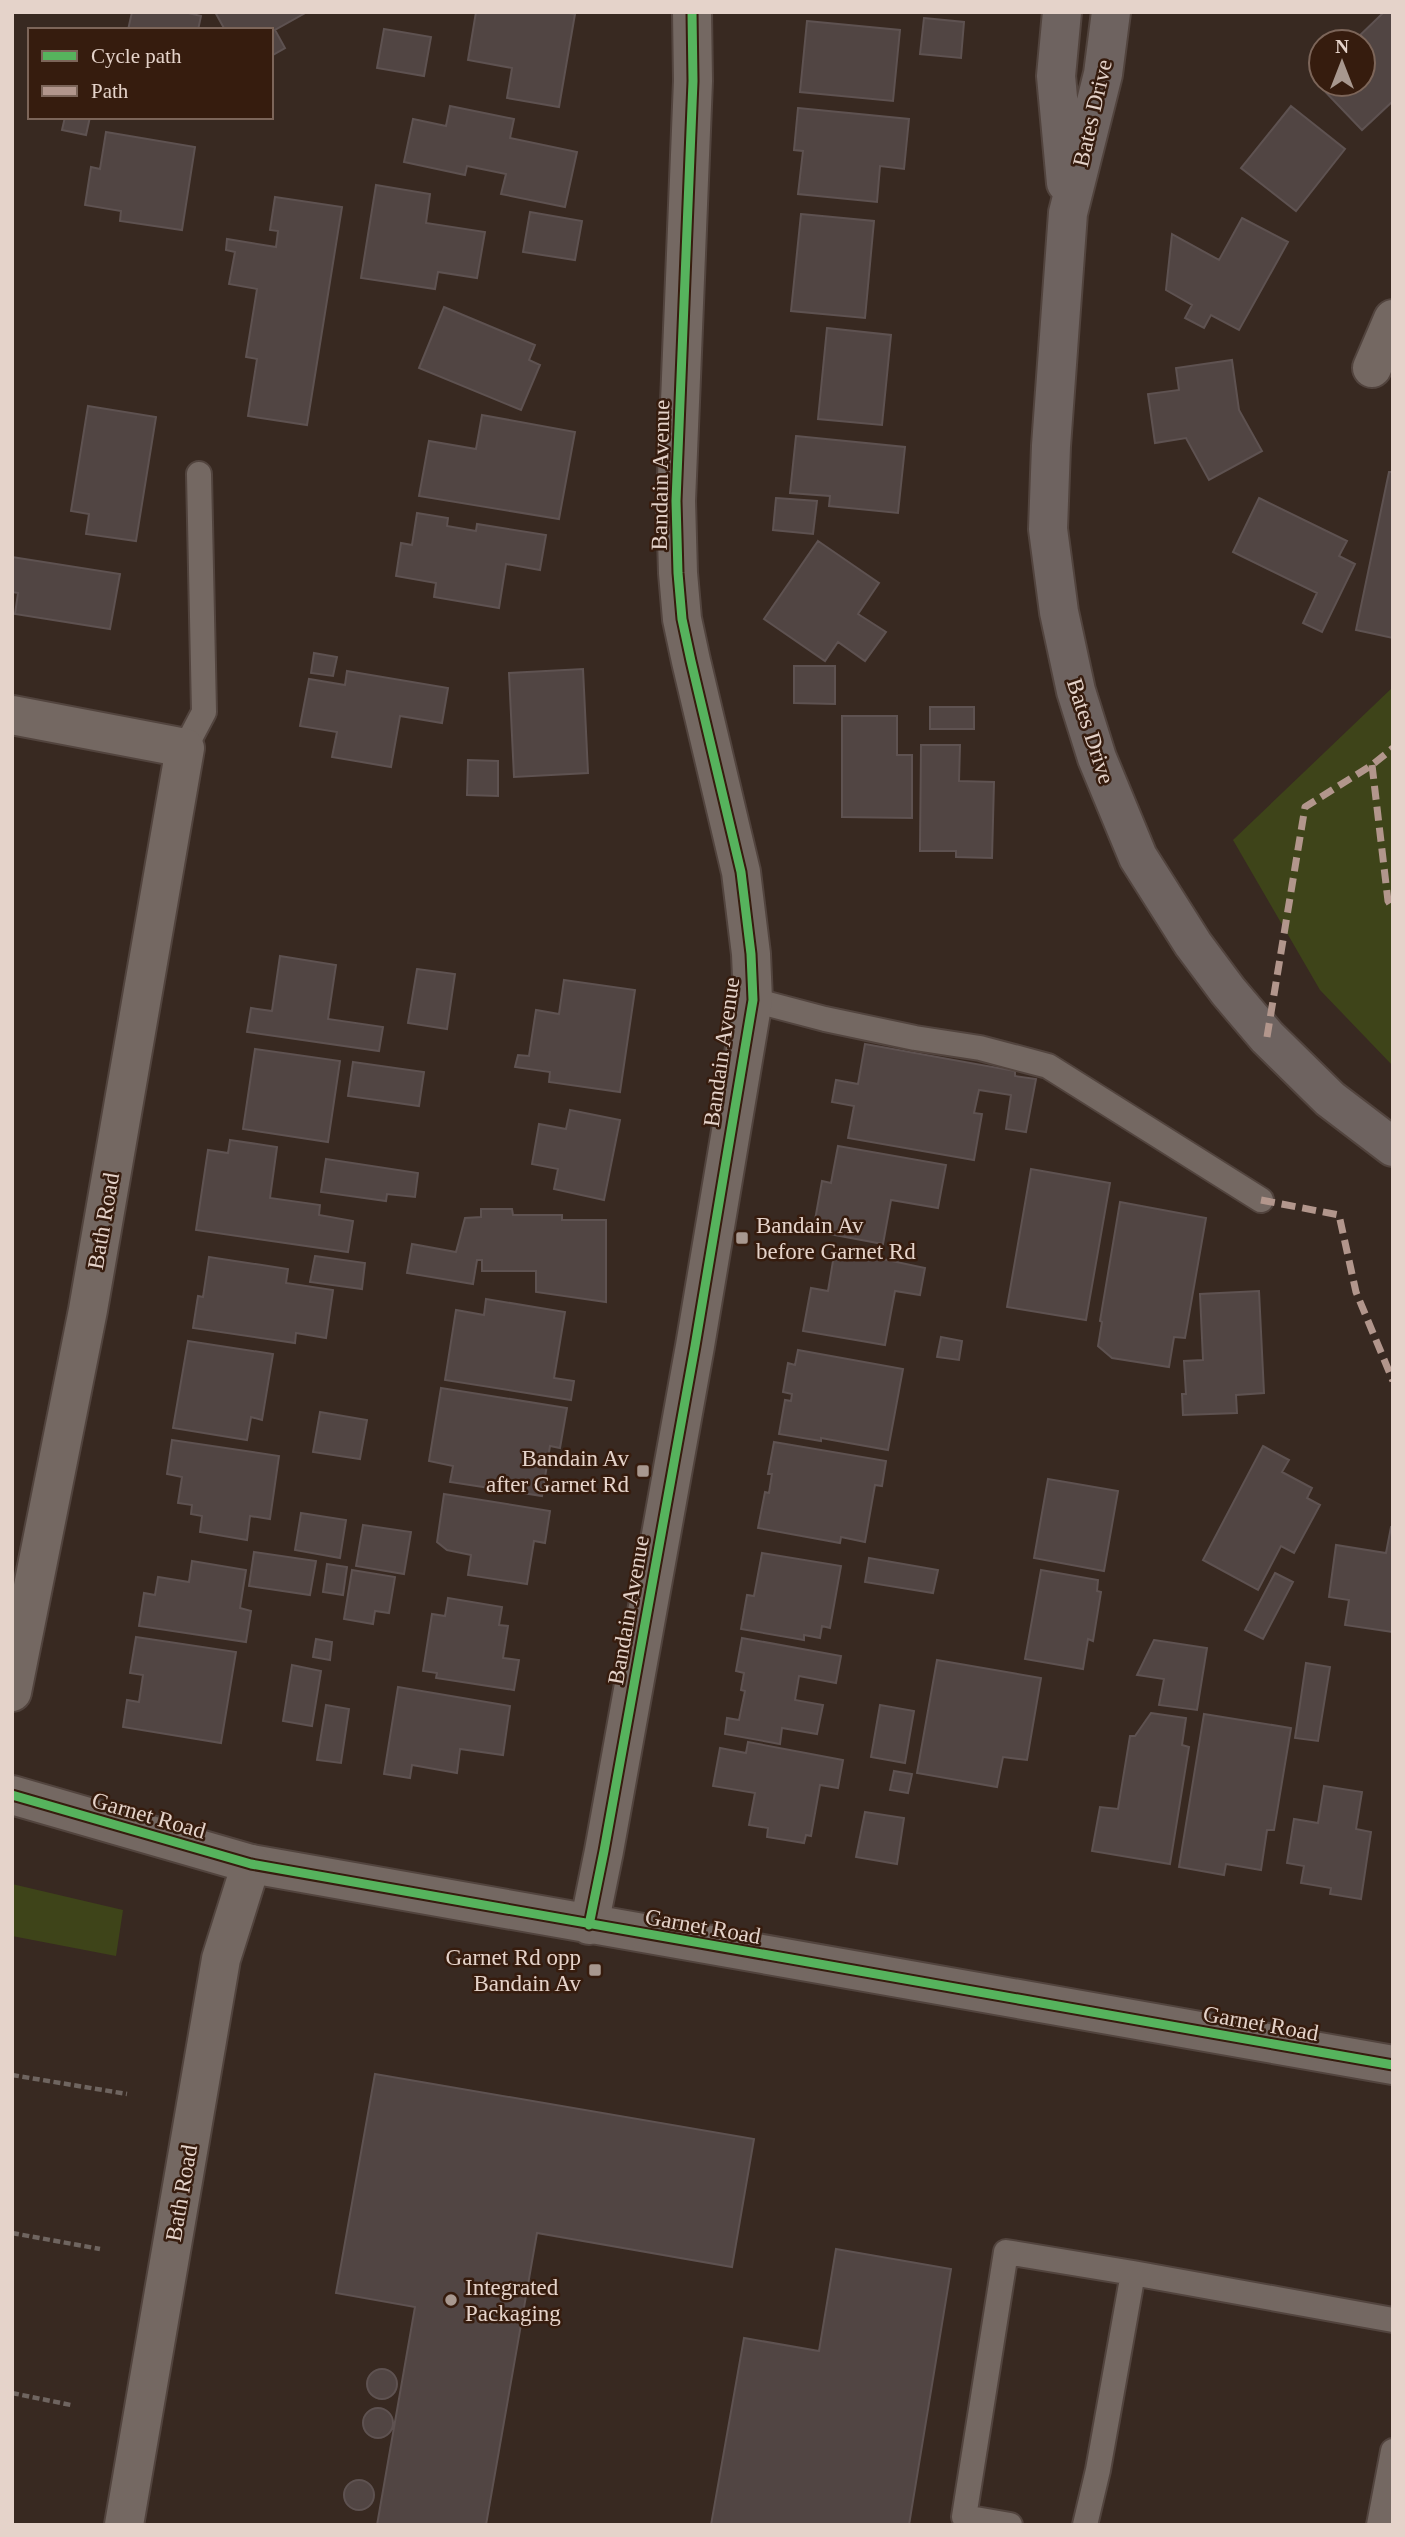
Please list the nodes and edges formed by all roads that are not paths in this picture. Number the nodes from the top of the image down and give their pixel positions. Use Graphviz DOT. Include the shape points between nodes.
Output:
graph roads {
  1 [pos="692,12"];
  2 [pos="1062,12"];
  3 [pos="1111,12"];
  4 [pos="1068,214"];
  5 [pos="1393,319"];
  6 [pos="1372,368"];
  7 [pos="199,474"];
  8 [pos="12,715"];
  9 [pos="185,748"];
  10 [pos="753,1000"];
  11 [pos="1393,1147"];
  12 [pos="1261,1200"];
  13 [pos="12,1692"];
  14 [pos="12,1796"];
  15 [pos="251,1864"];
  16 [pos="589,1925"];
  17 [pos="1393,2065"];
  18 [pos="1133,2273"];
  19 [pos="1393,2320"];
  20 [pos="1393,2451"];
  21 [pos="124,2525"];
  22 [pos="1010,2525"];
  23 [pos="1085,2525"];
  24 [pos="1379,2525"];
  1 -- 10 [label="street, Bandain Avenue" via="693,93 676,501 678,573 682,619 741,872"];
  2 -- 4 [label="main road, Bates Drive" via="1056,76"];
  3 -- 4 [label="main road, Bates Drive" via="1103,74"];
  4 -- 11 [label="main road, Bates Drive" via="1048,529 1059,612 1097,758 1138,857 1228,991 1267,1038 1330,1099"];
  5 -- 6 [label="street"];
  7 -- 9 [label="lane" via="204,712"];
  8 -- 9 [label="street"];
  9 -- 13 [label="street, Bath Road" via="88,1310"];
  10 -- 12 [label="lane, Bandain Avenue" via="1048,1066"];
  10 -- 16 [label="street, Bandain Avenue"];
  14 -- 15 [label="street, Garnet Road"];
  15 -- 16 [label="street, Garnet Road"];
  15 -- 21 [label="street, Bath Road" via="221,1959"];
  16 -- 17 [label="street, Garnet Road"];
  18 -- 19 [label="lane"];
  18 -- 22 [label="lane" via="1006,2252 964,2517"];
  18 -- 23 [label="lane"];
  20 -- 24 [label="lane"];
}
